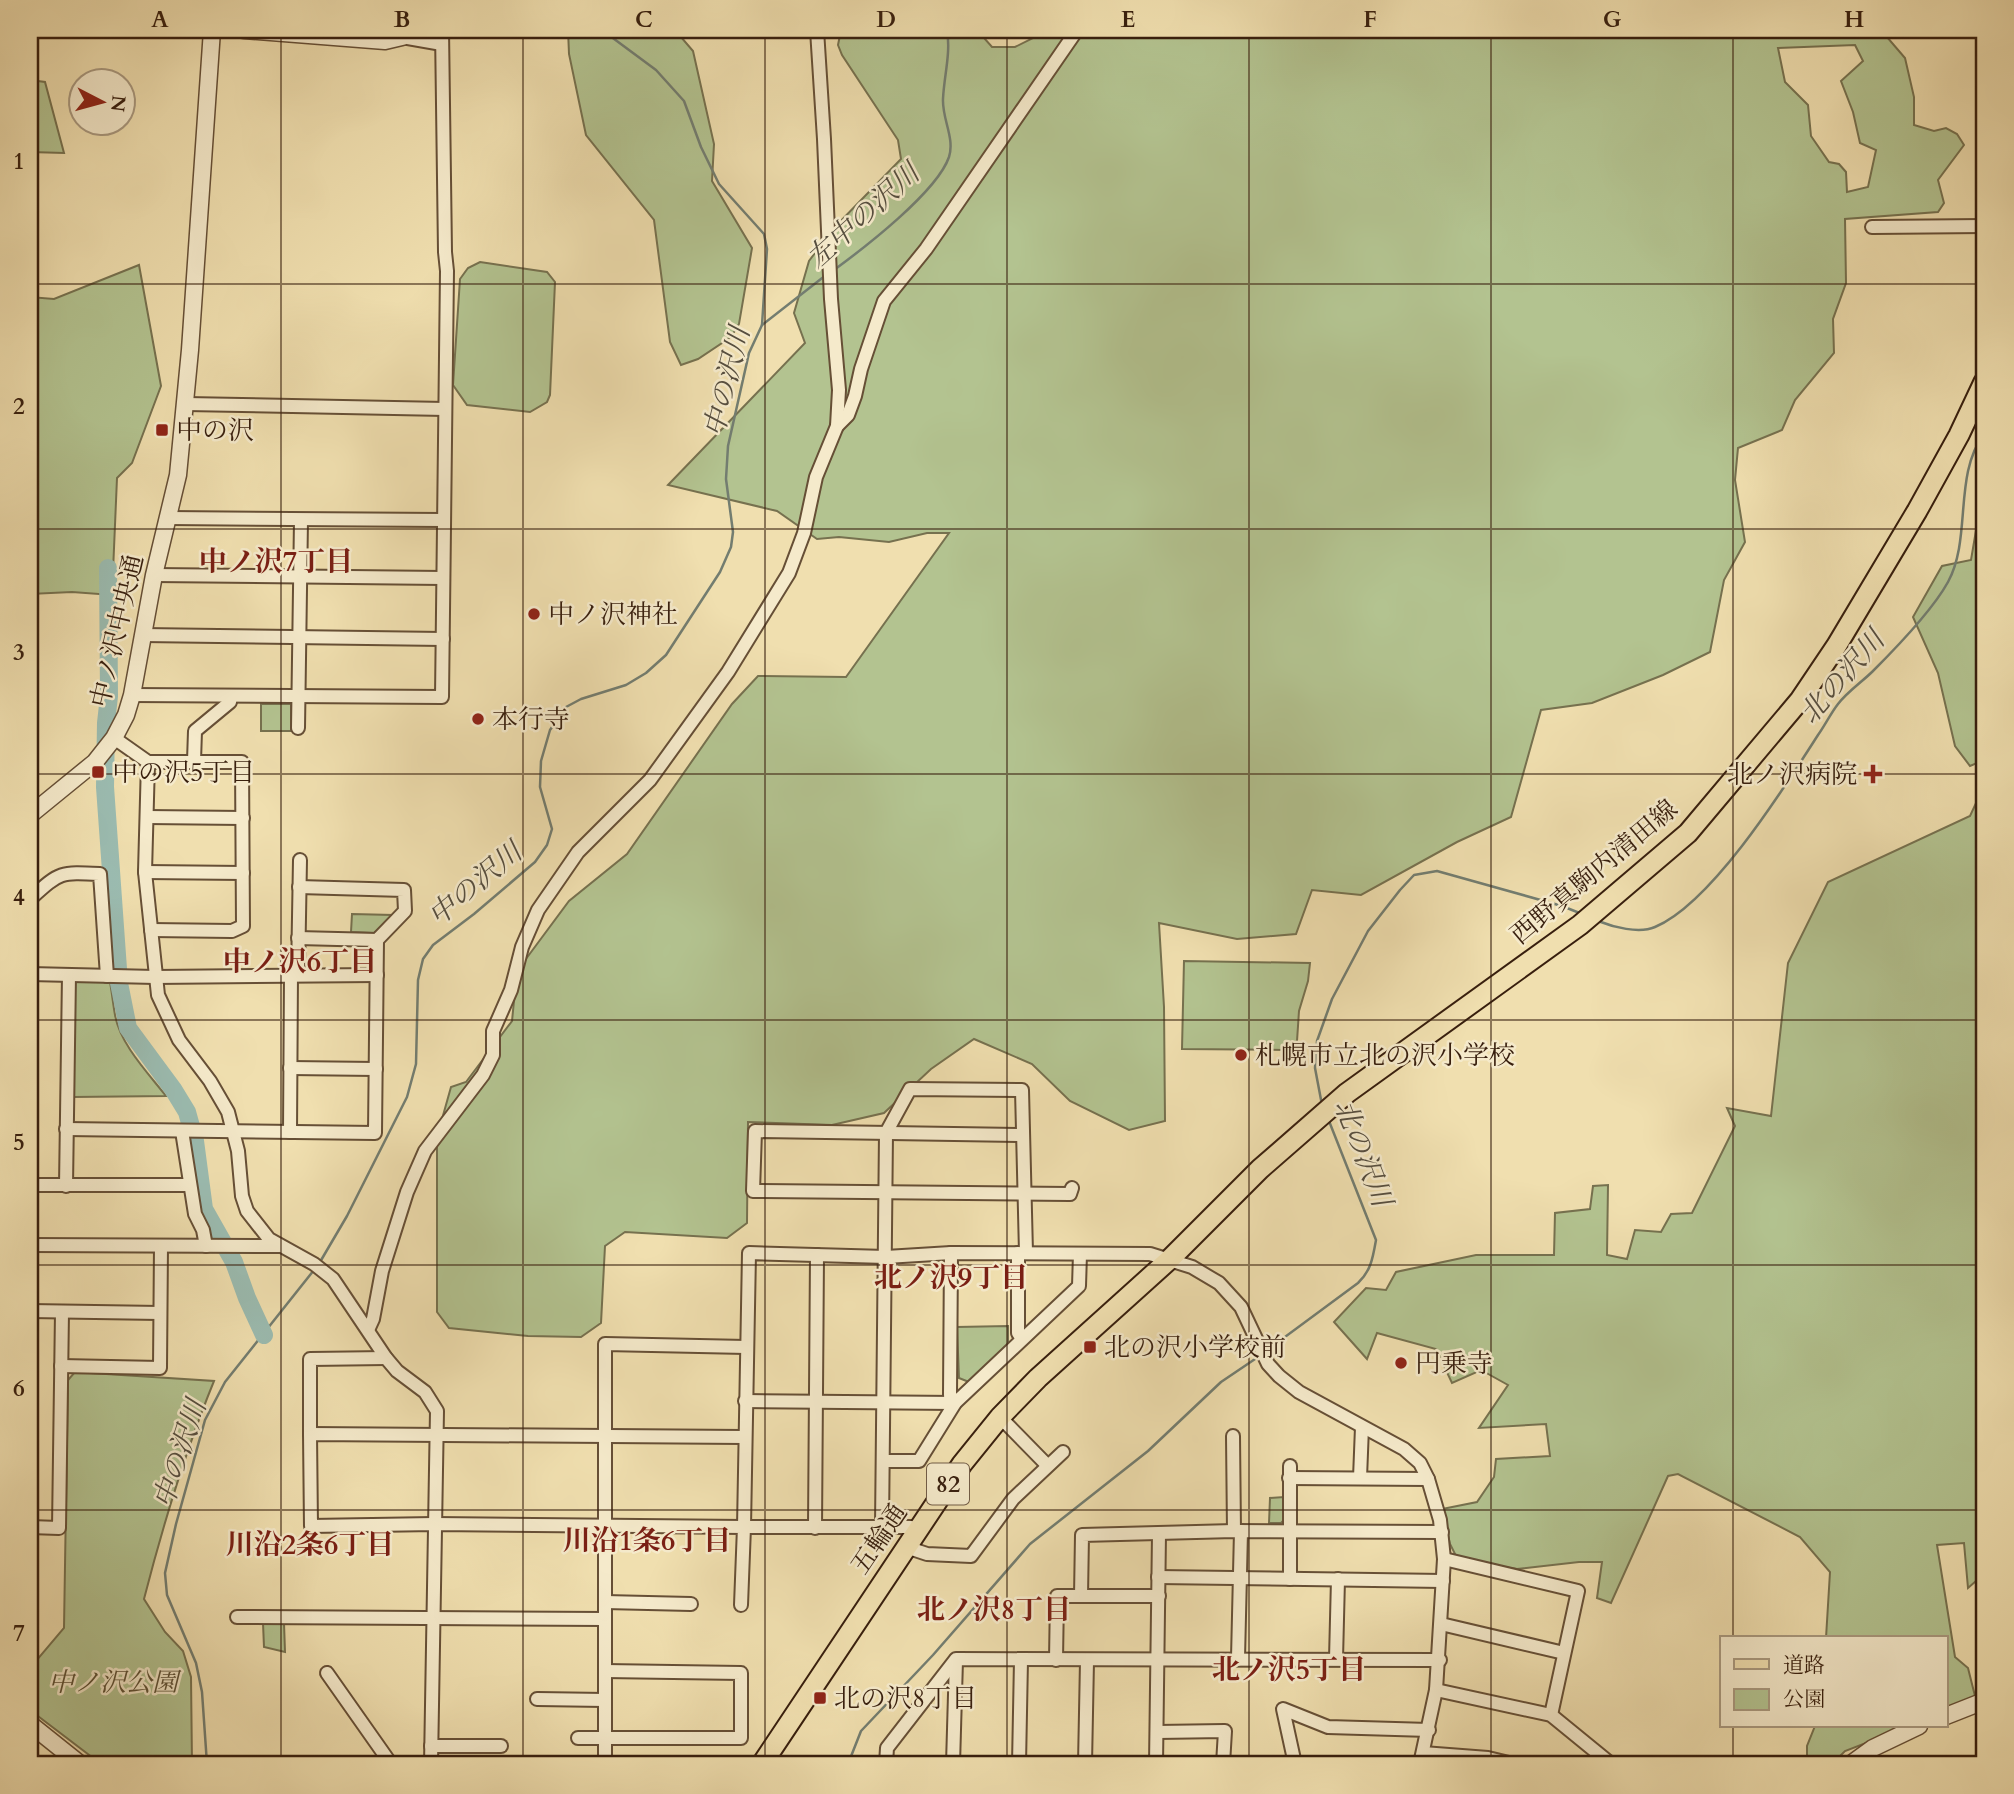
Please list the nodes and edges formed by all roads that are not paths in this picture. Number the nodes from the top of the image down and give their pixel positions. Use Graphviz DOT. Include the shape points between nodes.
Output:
graph roads {
  1 [pos="212,30"];
  2 [pos="244,30"];
  3 [pos="442,30"];
  4 [pos="817,30"];
  5 [pos="1077,30"];
  6 [pos="274,31"];
  7 [pos="404,33"];
  8 [pos="442,44"];
  9 [pos="1872,226"];
  10 [pos="1984,226"];
  11 [pos="1984,382"];
  12 [pos="186,404"];
  13 [pos="446,409"];
  14 [pos="837,426"];
  15 [pos="168,518"];
  16 [pos="301,520"];
  17 [pos="443,520"];
  18 [pos="154,575"];
  19 [pos="300,577"];
  20 [pos="443,578"];
  21 [pos="143,635"];
  22 [pos="299,637"];
  23 [pos="443,639"];
  24 [pos="132,695"];
  25 [pos="231,696"];
  26 [pos="299,696"];
  27 [pos="299,728"];
  28 [pos="114,738"];
  29 [pos="194,761"];
  30 [pos="148,762"];
  31 [pos="30,815"];
  32 [pos="147,817"];
  33 [pos="243,818"];
  34 [pos="300,860"];
  35 [pos="145,872"];
  36 [pos="243,873"];
  37 [pos="299,887"];
  38 [pos="30,899"];
  39 [pos="151,930"];
  40 [pos="298,937"];
  41 [pos="377,940"];
  42 [pos="30,974"];
  43 [pos="294,974"];
  44 [pos="69,975"];
  45 [pos="377,975"];
  46 [pos="109,976"];
  47 [pos="155,977"];
  48 [pos="290,1068"];
  49 [pos="376,1069"];
  50 [pos="66,1129"];
  51 [pos="188,1131"];
  52 [pos="233,1131"];
  53 [pos="290,1132"];
  54 [pos="886,1133"];
  55 [pos="1023,1135"];
  56 [pos="30,1185"];
  57 [pos="190,1185"];
  58 [pos="66,1186"];
  59 [pos="1072,1188"];
  60 [pos="886,1192"];
  61 [pos="1024,1193"];
  62 [pos="30,1245"];
  63 [pos="161,1246"];
  64 [pos="210,1246"];
  65 [pos="280,1246"];
  66 [pos="1176,1252"];
  67 [pos="1022,1253"];
  68 [pos="951,1254"];
  69 [pos="1080,1254"];
  70 [pos="817,1255"];
  71 [pos="886,1257"];
  72 [pos="30,1311"];
  73 [pos="62,1312"];
  74 [pos="160,1313"];
  75 [pos="368,1330"];
  76 [pos="1022,1339"];
  77 [pos="746,1347"];
  78 [pos="386,1358"];
  79 [pos="61,1366"];
  80 [pos="745,1401"];
  81 [pos="815,1401"];
  82 [pos="884,1402"];
  83 [pos="955,1403"];
  84 [pos="1000,1417"];
  85 [pos="1362,1427"];
  86 [pos="310,1434"];
  87 [pos="435,1436"];
  88 [pos="605,1436"];
  89 [pos="1233,1436"];
  90 [pos="744,1437"];
  91 [pos="1063,1452"];
  92 [pos="883,1461"];
  93 [pos="1047,1465"];
  94 [pos="1360,1478"];
  95 [pos="1428,1479"];
  96 [pos="434,1524"];
  97 [pos="30,1527"];
  98 [pos="604,1527"];
  99 [pos="744,1527"];
  100 [pos="882,1527"];
  101 [pos="815,1528"];
  102 [pos="1237,1531"];
  103 [pos="1290,1531"];
  104 [pos="1442,1532"];
  105 [pos="1159,1534"];
  106 [pos="911,1539"];
  107 [pos="1444,1559"];
  108 [pos="1158,1577"];
  109 [pos="1240,1578"];
  110 [pos="1290,1579"];
  111 [pos="1338,1579"];
  112 [pos="1443,1581"];
  113 [pos="1081,1596"];
  114 [pos="1159,1596"];
  115 [pos="605,1602"];
  116 [pos="691,1604"];
  117 [pos="741,1605"];
  118 [pos="237,1617"];
  119 [pos="433,1618"];
  120 [pos="605,1619"];
  121 [pos="1441,1624"];
  122 [pos="1564,1653"];
  123 [pos="1238,1658"];
  124 [pos="956,1659"];
  125 [pos="1158,1659"];
  126 [pos="1336,1659"];
  127 [pos="1021,1660"];
  128 [pos="1056,1660"];
  129 [pos="1440,1660"];
  130 [pos="1087,1661"];
  131 [pos="606,1671"];
  132 [pos="327,1673"];
  133 [pos="1436,1690"];
  134 [pos="537,1699"];
  135 [pos="605,1700"];
  136 [pos="1984,1702"];
  137 [pos="1551,1715"];
  138 [pos="1948,1715"];
  139 [pos="30,1724"];
  140 [pos="1915,1728"];
  141 [pos="1429,1730"];
  142 [pos="1157,1732"];
  143 [pos="578,1738"];
  144 [pos="605,1738"];
  145 [pos="431,1746"];
  146 [pos="501,1746"];
  147 [pos="1422,1759"];
  148 [pos="80,1764"];
  149 [pos="391,1764"];
  150 [pos="431,1764"];
  151 [pos="605,1764"];
  152 [pos="762,1764"];
  153 [pos="886,1764"];
  154 [pos="953,1764"];
  155 [pos="1018,1764"];
  156 [pos="1084,1764"];
  157 [pos="1156,1764"];
  158 [pos="1223,1764"];
  159 [pos="1295,1764"];
  160 [pos="1513,1764"];
  161 [pos="1611,1764"];
  162 [pos="1852,1764"];
  1 -- 12 [label="street, 中ノ沢中央通"];
  2 -- 6 [label="street"];
  3 -- 8 [label="street"];
  4 -- 14 [label="street" via="839,390"];
  5 -- 14 [label="street" via="926,249 884,301 848,415"];
  6 -- 7 [label="street" via="385,41"];
  7 -- 8 [label="street"];
  8 -- 13 [label="street"];
  9 -- 10 [label="street"];
  11 -- 66 [label="main road, 西野真駒内清田線 / 82" via="1910,522 1800,700 1688,833 1580,925 1331,1106"];
  12 -- 13 [label="street"];
  12 -- 15 [label="street, 中ノ沢中央通"];
  13 -- 17 [label="street"];
  14 -- 75 [label="street" via="816,477 804,533 789,573 754,631 650,779 578,852 538,910 494,1031 493,1055 425,1151 407,1192"];
  15 -- 16 [label="street"];
  15 -- 18 [label="street, 中ノ沢中央通"];
  16 -- 17 [label="street"];
  16 -- 19 [label="street"];
  17 -- 20 [label="street"];
  18 -- 19 [label="street"];
  18 -- 21 [label="street, 中ノ沢中央通"];
  19 -- 20 [label="street"];
  19 -- 22 [label="street"];
  20 -- 23 [label="street"];
  21 -- 22 [label="street"];
  21 -- 24 [label="street, 中ノ沢中央通"];
  22 -- 23 [label="street"];
  22 -- 26 [label="street"];
  23 -- 26 [label="street" via="442,697"];
  24 -- 25 [label="street"];
  24 -- 28 [label="street, 中ノ沢中央通"];
  25 -- 26 [label="street"];
  25 -- 29 [label="street" via="230,702 195,731"];
  26 -- 27 [label="street"];
  28 -- 30 [label="street"];
  28 -- 31 [label="street, 中ノ沢中央通" via="95,762"];
  29 -- 30 [label="street"];
  29 -- 33 [label="street" via="242,762"];
  30 -- 32 [label="street"];
  32 -- 33 [label="street"];
  32 -- 35 [label="street"];
  33 -- 36 [label="street"];
  34 -- 37 [label="street"];
  35 -- 36 [label="street"];
  35 -- 39 [label="street"];
  36 -- 39 [label="street" via="243,926 232,931"];
  37 -- 40 [label="street"];
  37 -- 41 [label="street" via="404,890 405,911"];
  38 -- 46 [label="street" via="66,873 100,874"];
  39 -- 47 [label="street"];
  40 -- 41 [label="street"];
  40 -- 43 [label="street"];
  41 -- 45 [label="street"];
  42 -- 44 [label="street"];
  43 -- 45 [label="street"];
  43 -- 47 [label="street"];
  43 -- 48 [label="street"];
  44 -- 46 [label="street"];
  44 -- 50 [label="street"];
  45 -- 49 [label="street"];
  46 -- 47 [label="street"];
  47 -- 52 [label="street" via="158,995 179,1040 228,1111"];
  48 -- 49 [label="street"];
  48 -- 53 [label="street"];
  49 -- 53 [label="street" via="375,1132"];
  50 -- 51 [label="street"];
  50 -- 58 [label="street"];
  51 -- 52 [label="street"];
  51 -- 57 [label="street"];
  52 -- 53 [label="street"];
  52 -- 65 [label="street" via="247,1211"];
  54 -- 55 [label="street"];
  54 -- 55 [label="street" via="909,1089 1022,1090"];
  54 -- 60 [label="street"];
  54 -- 60 [label="street" via="755,1131 753,1191"];
  55 -- 61 [label="street"];
  56 -- 58 [label="street"];
  57 -- 58 [label="street"];
  57 -- 64 [label="street" via="195,1214"];
  59 -- 61 [label="street" via="1070,1194"];
  60 -- 61 [label="street"];
  60 -- 71 [label="street"];
  61 -- 67 [label="street"];
  62 -- 63 [label="street"];
  63 -- 64 [label="street"];
  63 -- 74 [label="street"];
  64 -- 65 [label="street"];
  65 -- 75 [label="street" via="333,1279"];
  66 -- 69 [label="street"];
  66 -- 84 [label="main road, 五輪通 / 82"];
  66 -- 85 [label="street" via="1219,1283 1241,1307 1268,1364 1299,1392"];
  67 -- 68 [label="street"];
  67 -- 69 [label="street"];
  67 -- 76 [label="street" via="1018,1333"];
  68 -- 71 [label="street"];
  68 -- 83 [label="street" via="950,1395"];
  69 -- 76 [label="street" via="1079,1286"];
  70 -- 71 [label="street"];
  70 -- 77 [label="street" via="749,1253"];
  70 -- 81 [label="street"];
  71 -- 82 [label="street"];
  72 -- 73 [label="street"];
  73 -- 74 [label="street"];
  73 -- 79 [label="street"];
  74 -- 79 [label="street" via="160,1368"];
  75 -- 78 [label="street"];
  76 -- 83 [label="street"];
  77 -- 80 [label="street"];
  77 -- 88 [label="street" via="605,1344"];
  78 -- 86 [label="street" via="310,1359"];
  78 -- 87 [label="street" via="425,1392 437,1411"];
  79 -- 97 [label="street" via="59,1528"];
  80 -- 81 [label="street"];
  80 -- 90 [label="street"];
  81 -- 82 [label="street"];
  81 -- 101 [label="street"];
  82 -- 83 [label="street"];
  82 -- 92 [label="street"];
  83 -- 92 [label="street" via="919,1461"];
  84 -- 93 [label="street"];
  84 -- 106 [label="main road, 五輪通 / 82" via="961,1464"];
  85 -- 94 [label="street"];
  85 -- 95 [label="street" via="1404,1449 1420,1463"];
  86 -- 87 [label="street"];
  86 -- 96 [label="street" via="311,1526"];
  87 -- 88 [label="street"];
  87 -- 96 [label="street"];
  88 -- 90 [label="street"];
  88 -- 98 [label="street"];
  89 -- 102 [label="street"];
  90 -- 99 [label="street"];
  91 -- 93 [label="street"];
  92 -- 100 [label="street"];
  93 -- 106 [label="street" via="1013,1499 971,1556 927,1554"];
  94 -- 95 [label="street"];
  94 -- 103 [label="street" via="1289,1472"];
  95 -- 104 [label="street"];
  96 -- 98 [label="street"];
  96 -- 119 [label="street"];
  98 -- 99 [label="street"];
  98 -- 115 [label="street"];
  99 -- 101 [label="street"];
  99 -- 117 [label="street"];
  100 -- 101 [label="street"];
  100 -- 106 [label="street" via="911,1527"];
  102 -- 103 [label="street"];
  102 -- 105 [label="street"];
  102 -- 109 [label="street"];
  103 -- 104 [label="street"];
  103 -- 110 [label="street"];
  104 -- 107 [label="street"];
  105 -- 108 [label="street"];
  105 -- 113 [label="street" via="1082,1535"];
  106 -- 152 [label="main road, 五輪通 / 82"];
  107 -- 112 [label="street"];
  107 -- 122 [label="street" via="1578,1591"];
  108 -- 109 [label="street"];
  108 -- 114 [label="street"];
  109 -- 110 [label="street"];
  109 -- 123 [label="street"];
  110 -- 111 [label="street"];
  111 -- 112 [label="street"];
  111 -- 126 [label="street"];
  112 -- 121 [label="street"];
  113 -- 114 [label="street"];
  113 -- 128 [label="street" via="1057,1595"];
  114 -- 125 [label="street"];
  115 -- 116 [label="street"];
  115 -- 120 [label="street"];
  118 -- 119 [label="street"];
  119 -- 120 [label="street"];
  119 -- 145 [label="street"];
  120 -- 131 [label="street"];
  121 -- 122 [label="street"];
  121 -- 129 [label="street"];
  122 -- 137 [label="street"];
  123 -- 125 [label="street"];
  123 -- 126 [label="street"];
  124 -- 127 [label="street"];
  124 -- 153 [label="street" via="887,1748"];
  124 -- 154 [label="street"];
  125 -- 130 [label="street"];
  125 -- 142 [label="street"];
  126 -- 129 [label="street"];
  127 -- 128 [label="street"];
  127 -- 155 [label="street"];
  128 -- 130 [label="street"];
  129 -- 133 [label="street"];
  130 -- 156 [label="street"];
  131 -- 135 [label="street"];
  131 -- 144 [label="street" via="741,1673 741,1738"];
  132 -- 149 [label="street"];
  133 -- 137 [label="street"];
  133 -- 141 [label="street"];
  134 -- 135 [label="street"];
  135 -- 144 [label="street"];
  136 -- 138 [label="street"];
  137 -- 161 [label="street"];
  139 -- 148 [label="street"];
  140 -- 162 [label="street"];
  141 -- 147 [label="street"];
  141 -- 159 [label="street" via="1328,1727 1283,1709"];
  142 -- 157 [label="street"];
  142 -- 158 [label="street" via="1225,1731"];
  143 -- 144 [label="street"];
  144 -- 151 [label="street"];
  145 -- 146 [label="street"];
  145 -- 150 [label="street"];
  147 -- 160 [label="street" via="1488,1759"];
}
